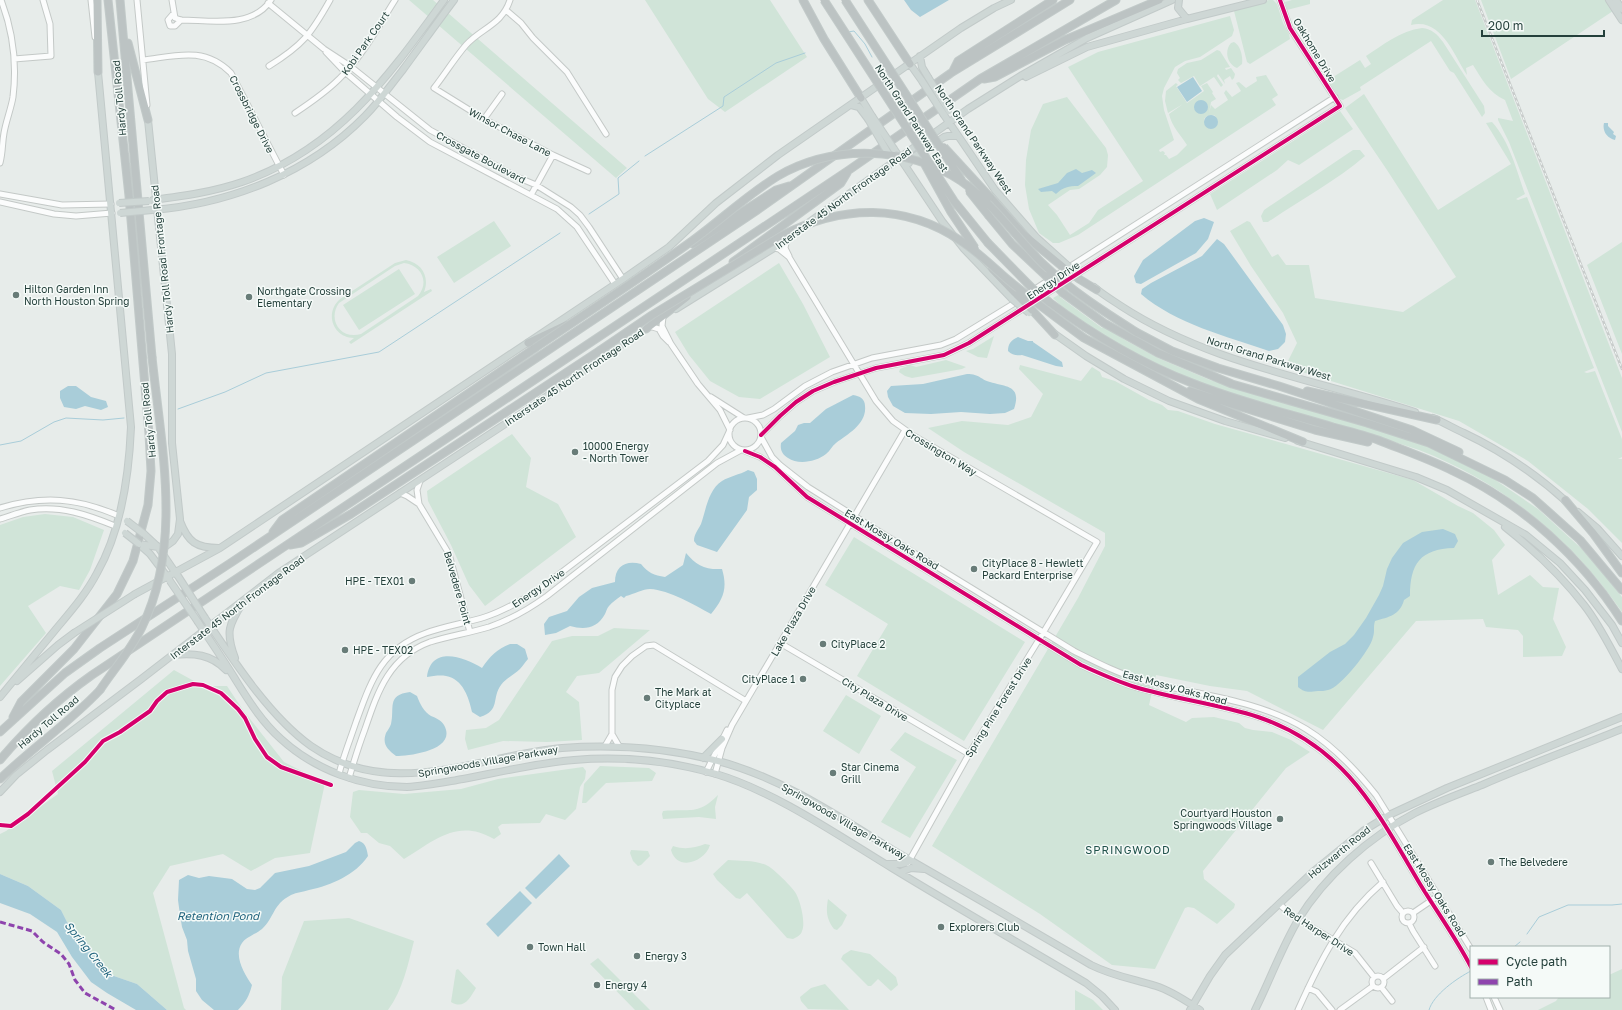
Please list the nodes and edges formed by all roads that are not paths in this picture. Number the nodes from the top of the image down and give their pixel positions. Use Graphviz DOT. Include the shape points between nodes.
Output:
graph roads {
  1 [pos="1,0"];
  2 [pos="44,0"];
  3 [pos="91,0"];
  4 [pos="98,0"];
  5 [pos="108,0"];
  6 [pos="120,0"];
  7 [pos="137,0"];
  8 [pos="172,0"];
  9 [pos="330,0"];
  10 [pos="394,0"];
  11 [pos="444,0"];
  12 [pos="454,0"];
  13 [pos="510,0"];
  14 [pos="803,0"];
  15 [pos="824,0"];
  16 [pos="845,0"];
  17 [pos="868,0"];
  18 [pos="1011,0"];
  19 [pos="1053,0"];
  20 [pos="1070,0"];
  21 [pos="1116,0"];
  22 [pos="1159,0"];
  23 [pos="1172,0"];
  24 [pos="1179,0"];
  25 [pos="1263,0"];
  26 [pos="1280,0"];
  27 [pos="1608,0"];
  28 [pos="1616,0"];
  29 [pos="270,2"];
  30 [pos="1622,9"];
  31 [pos="507,11"];
  32 [pos="175,16"];
  33 [pos="1187,18"];
  34 [pos="181,20"];
  35 [pos="1622,20"];
  36 [pos="122,23"];
  37 [pos="421,32"];
  38 [pos="308,36"];
  39 [pos="427,36"];
  40 [pos="324,49"];
  41 [pos="920,56"];
  42 [pos="14,59"];
  43 [pos="143,60"];
  44 [pos="910,64"];
  45 [pos="269,66"];
  46 [pos="350,66"];
  47 [pos="98,72"];
  48 [pos="345,72"];
  49 [pos="951,73"];
  50 [pos="925,79"];
  51 [pos="980,79"];
  52 [pos="377,87"];
  53 [pos="996,90"];
  54 [pos="371,94"];
  55 [pos="385,94"];
  56 [pos="502,94"];
  57 [pos="1335,97"];
  58 [pos="861,98"];
  59 [pos="379,101"];
  60 [pos="850,105"];
  61 [pos="1340,106"];
  62 [pos="295,113"];
  63 [pos="960,115"];
  64 [pos="870,117"];
  65 [pos="484,119"];
  66 [pos="148,120"];
  67 [pos="0,122"];
  68 [pos="949,123"];
  69 [pos="6,124"];
  70 [pos="904,125"];
  71 [pos="335,129"];
  72 [pos="430,130"];
  73 [pos="4,134"];
  74 [pos="606,134"];
  75 [pos="932,135"];
  76 [pos="958,136"];
  77 [pos="342,137"];
  78 [pos="425,138"];
  79 [pos="0,140"];
  80 [pos="891,151"];
  81 [pos="552,155"];
  82 [pos="899,157"];
  83 [pos="482,158"];
  84 [pos="0,163"];
  85 [pos="888,165"];
  86 [pos="279,166"];
  87 [pos="477,167"];
  88 [pos="849,170"];
  89 [pos="908,170"];
  90 [pos="588,172"];
  91 [pos="284,175"];
  92 [pos="1202,182"];
  93 [pos="795,184"];
  94 [pos="536,185"];
  95 [pos="217,189"];
  96 [pos="1207,191"];
  97 [pos="0,194"];
  98 [pos="531,195"];
  99 [pos="153,200"];
  100 [pos="219,200"];
  101 [pos="0,202"];
  102 [pos="50,204"];
  103 [pos="111,204"];
  104 [pos="155,210"];
  105 [pos="112,213"];
  106 [pos="47,214"];
  107 [pos="787,238"];
  108 [pos="774,248"];
  109 [pos="789,257"];
  110 [pos="1065,266"];
  111 [pos="623,279"];
  112 [pos="615,284"];
  113 [pos="1097,290"];
  114 [pos="1015,297"];
  115 [pos="663,317"];
  116 [pos="647,328"];
  117 [pos="964,334"];
  118 [pos="1055,335"];
  119 [pos="528,342"];
  120 [pos="969,343"];
  121 [pos="671,344"];
  122 [pos="854,365"];
  123 [pos="860,373"];
  124 [pos="1165,382"];
  125 [pos="1279,386"];
  126 [pos="708,395"];
  127 [pos="746,418"];
  128 [pos="1437,420"];
  129 [pos="905,430"];
  130 [pos="730,431"];
  131 [pos="761,436"];
  132 [pos="1303,442"];
  133 [pos="1392,447"];
  134 [pos="743,450"];
  135 [pos="1481,468"];
  136 [pos="420,481"];
  137 [pos="400,493"];
  138 [pos="42,499"];
  139 [pos="1566,500"];
  140 [pos="419,504"];
  141 [pos="0,508"];
  142 [pos="42,509"];
  143 [pos="1486,512"];
  144 [pos="119,516"];
  145 [pos="854,516"];
  146 [pos="0,519"];
  147 [pos="180,519"];
  148 [pos="850,524"];
  149 [pos="115,526"];
  150 [pos="270,536"];
  151 [pos="1097,542"];
  152 [pos="170,543"];
  153 [pos="139,544"];
  154 [pos="155,546"];
  155 [pos="284,547"];
  156 [pos="220,548"];
  157 [pos="918,556"];
  158 [pos="1622,556"];
  159 [pos="167,559"];
  160 [pos="914,563"];
  161 [pos="1622,573"];
  162 [pos="177,574"];
  163 [pos="169,578"];
  164 [pos="1622,590"];
  165 [pos="979,593"];
  166 [pos="245,598"];
  167 [pos="975,599"];
  168 [pos="468,622"];
  169 [pos="1622,622"];
  170 [pos="210,626"];
  171 [pos="204,631"];
  172 [pos="470,632"];
  173 [pos="1044,633"];
  174 [pos="1040,639"];
  175 [pos="780,643"];
  176 [pos="1622,643"];
  177 [pos="173,654"];
  178 [pos="238,667"];
  179 [pos="1622,669"];
  180 [pos="1135,678"];
  181 [pos="1132,686"];
  182 [pos="241,688"];
  183 [pos="0,697"];
  184 [pos="746,701"];
  185 [pos="1622,718"];
  186 [pos="11,721"];
  187 [pos="732,726"];
  188 [pos="1622,729"];
  189 [pos="0,732"];
  190 [pos="612,734"];
  191 [pos="722,739"];
  192 [pos="605,746"];
  193 [pos="619,746"];
  194 [pos="969,754"];
  195 [pos="703,758"];
  196 [pos="0,760"];
  197 [pos="715,761"];
  198 [pos="342,762"];
  199 [pos="352,766"];
  200 [pos="706,772"];
  201 [pos="339,774"];
  202 [pos="715,774"];
  203 [pos="349,778"];
  204 [pos="0,779"];
  205 [pos="0,792"];
  206 [pos="1389,815"];
  207 [pos="1382,819"];
  208 [pos="1395,825"];
  209 [pos="1389,830"];
  210 [pos="909,861"];
  211 [pos="1371,862"];
  212 [pos="884,864"];
  213 [pos="928,870"];
  214 [pos="902,872"];
  215 [pos="1383,882"];
  216 [pos="1438,896"];
  217 [pos="1431,901"];
  218 [pos="1279,904"];
  219 [pos="1403,913"];
  220 [pos="1412,914"];
  221 [pos="1298,920"];
  222 [pos="1410,922"];
  223 [pos="1333,940"];
  224 [pos="1424,947"];
  225 [pos="1470,947"];
  226 [pos="1470,965"];
  227 [pos="1435,966"];
  228 [pos="1374,977"];
  229 [pos="1383,979"];
  230 [pos="1373,986"];
  231 [pos="1381,987"];
  232 [pos="1308,988"];
  233 [pos="1486,998"];
  234 [pos="1494,998"];
  235 [pos="1392,1001"];
  236 [pos="1192,1008"];
  237 [pos="1114,1010"];
  238 [pos="1200,1010"];
  239 [pos="1255,1010"];
  240 [pos="1298,1010"];
  241 [pos="1332,1010"];
  242 [pos="1340,1010"];
  243 [pos="1492,1010"];
  244 [pos="1500,1010"];
  1 -- 42 [label="street" via="9,23"];
  2 -- 42 [label="street" via="50,24 51,56"];
  3 -- 47 [label="street"];
  4 -- 47 [label="highway"];
  5 -- 186 [label="highway, Hardy Toll Road" via="129,196 149,434 151,471 148,505 133,561 117,594 74,649 21,702"];
  6 -- 36 [label="highway, Hardy Toll Road"];
  7 -- 43 [label="street, Hardy Toll Road Frontage Road"];
  8 -- 32 [label="street"];
  9 -- 38 [label="street"];
  10 -- 46 [label="street, Kobi Park Court"];
  11 -- 37 [label="main road"];
  12 -- 39 [label="main road"];
  13 -- 31 [label="street"];
  14 -- 58 [label="highway"];
  15 -- 70 [label="highway, North Grand Parkway East, bridge"];
  16 -- 75 [label="highway, North Grand Parkway East, bridge"];
  17 -- 44 [label="highway"];
  18 -- 41 [label="main road" via="961,28"];
  19 -- 49 [label="highway" via="958,61"];
  20 -- 49 [label="highway"];
  21 -- 51 [label="highway"];
  22 -- 51 [label="highway" via="1083,32 995,77"];
  23 -- 53 [label="main road, Interstate 45 North Frontage Road" via="1087,38"];
  24 -- 33 [label="main road" via="1178,8"];
  25 -- 33 [label="main road"];
  26 -- 57 [label="street, Oakhome Drive" via="1290,28"];
  27 -- 35 [label="main road"];
  28 -- 30 [label="main road"];
  29 -- 34 [label="street" via="245,19"];
  29 -- 38 [label="street, Crossgate Boulevard"];
  31 -- 65 [label="street, Winsor Chase Lane" via="467,44 434,88"];
  31 -- 74 [label="street" via="567,72"];
  32 -- 34 [label="street"];
  32 -- 34 [label="street" via="168,20 170,26 175,26"];
  33 -- 53 [label="main road" via="1087,47"];
  36 -- 66 [label="highway"];
  36 -- 204 [label="highway, Hardy Toll Road, bridge" via="166,492 164,549 158,586 142,627 100,690"];
  37 -- 39 [label="main road"];
  37 -- 52 [label="main road"];
  38 -- 40 [label="street, Crossgate Boulevard"];
  38 -- 45 [label="street"];
  39 -- 55 [label="main road"];
  40 -- 46 [label="street, Crossgate Boulevard"];
  40 -- 48 [label="street, Crossgate Boulevard"];
  41 -- 44 [label="main road"];
  41 -- 50 [label="main road"];
  42 -- 69 [label="street" via="13,98"];
  43 -- 66 [label="street, Hardy Toll Road Frontage Road"];
  43 -- 86 [label="street, Crossbridge Drive" via="186,54 198,55 221,63 231,73"];
  44 -- 50 [label="main road, North Grand Parkway West"];
  44 -- 58 [label="main road"];
  46 -- 48 [label="street, Kobi Park Court"];
  46 -- 52 [label="street, Crossgate Boulevard"];
  47 -- 103 [label="main road"];
  48 -- 54 [label="street, Crossgate Boulevard"];
  48 -- 62 [label="street, Kobi Park Court" via="340,79"];
  49 -- 93 [label="highway"];
  50 -- 63 [label="main road, bridge" via="949,111"];
  50 -- 68 [label="main road, North Grand Parkway West, bridge"];
  51 -- 88 [label="highway"];
  52 -- 54 [label="main road"];
  52 -- 55 [label="street, Crossgate Boulevard"];
  53 -- 63 [label="main road, Interstate 45 North Frontage Road"];
  54 -- 59 [label="street, Crossgate Boulevard"];
  54 -- 71 [label="main road"];
  55 -- 59 [label="main road"];
  55 -- 72 [label="street, Crossgate Boulevard"];
  56 -- 65 [label="street"];
  57 -- 61 [label="street, Oakhome Drive"];
  57 -- 92 [label="street, Energy Drive"];
  58 -- 60 [label="main road"];
  58 -- 64 [label="main road"];
  59 -- 77 [label="main road"];
  59 -- 78 [label="street, Crossgate Boulevard"];
  60 -- 64 [label="main road" via="859,107"];
  60 -- 111 [label="main road" via="736,187 669,247"];
  61 -- 96 [label="street, Energy Drive"];
  63 -- 68 [label="main road, Interstate 45 North Frontage Road"];
  64 -- 80 [label="main road, bridge"];
  65 -- 81 [label="street, Winsor Chase Lane"];
  66 -- 99 [label="main road, Hardy Toll Road Frontage Road"];
  67 -- 69 [label="street"];
  68 -- 76 [label="main road, North Grand Parkway West"];
  68 -- 82 [label="main road, Interstate 45 North Frontage Road"];
  69 -- 73 [label="street"];
  70 -- 114 [label="highway, bridge" via="948,207 977,250"];
  70 -- 133 [label="highway, North Grand Parkway East, bridge" via="954,201 988,244 1032,288 1078,324 1168,374 1218,393 1378,440"];
  71 -- 77 [label="main road"];
  71 -- 86 [label="main road" via="301,154"];
  72 -- 78 [label="street"];
  72 -- 83 [label="street, Crossgate Boulevard"];
  73 -- 79 [label="street"];
  73 -- 84 [label="street" via="4,151"];
  75 -- 110 [label="highway, bridge" via="1023,234"];
  75 -- 135 [label="highway, North Grand Parkway East, bridge" via="965,186 1012,244 1063,292 1104,323 1158,353 1232,384 1429,443"];
  76 -- 89 [label="main road" via="944,137 911,159"];
  76 -- 110 [label="main road, North Grand Parkway West" via="994,190"];
  77 -- 91 [label="main road" via="314,158"];
  78 -- 87 [label="street, Crossgate Boulevard"];
  80 -- 82 [label="main road"];
  80 -- 85 [label="main road"];
  81 -- 90 [label="street, Winsor Chase Lane"];
  81 -- 94 [label="street"];
  82 -- 85 [label="main road, Interstate 45 North Frontage Road"];
  82 -- 89 [label="main road"];
  83 -- 87 [label="street"];
  83 -- 94 [label="street, Crossgate Boulevard"];
  85 -- 107 [label="main road, Interstate 45 North Frontage Road"];
  86 -- 91 [label="street, Crossbridge Drive"];
  86 -- 95 [label="main road" via="243,182"];
  87 -- 98 [label="street, Crossgate Boulevard"];
  88 -- 116 [label="highway" via="841,183"];
  88 -- 155 [label="highway"];
  89 -- 114 [label="main road" via="964,249"];
  91 -- 100 [label="main road"];
  92 -- 96 [label="street"];
  92 -- 117 [label="street, Energy Drive"];
  93 -- 119 [label="highway" via="776,190 568,324"];
  93 -- 150 [label="highway"];
  94 -- 98 [label="street"];
  94 -- 111 [label="street, Crossgate Boulevard" via="580,215"];
  95 -- 99 [label="main road" via="194,195"];
  95 -- 100 [label="main road"];
  96 -- 120 [label="street, Energy Drive"];
  97 -- 102 [label="street"];
  98 -- 112 [label="street, Crossgate Boulevard" via="557,209 572,221"];
  99 -- 103 [label="main road, bridge"];
  99 -- 104 [label="main road, Hardy Toll Road Frontage Road"];
  100 -- 104 [label="main road"];
  101 -- 106 [label="street"];
  102 -- 103 [label="street"];
  102 -- 106 [label="street"];
  103 -- 105 [label="main road"];
  104 -- 105 [label="main road, bridge"];
  104 -- 147 [label="main road, Hardy Toll Road Frontage Road" via="172,354 172,443"];
  105 -- 106 [label="street" via="76,216"];
  105 -- 144 [label="main road" via="131,427"];
  107 -- 108 [label="main road, Interstate 45 North Frontage Road"];
  107 -- 109 [label="street, Crossington Way" via="785,248"];
  108 -- 109 [label="street, Crossington Way"];
  108 -- 115 [label="main road, Interstate 45 North Frontage Road"];
  109 -- 122 [label="street, Crossington Way"];
  110 -- 113 [label="highway, bridge"];
  111 -- 112 [label="main road"];
  112 -- 119 [label="main road"];
  113 -- 128 [label="main road, North Grand Parkway West" via="1161,330 1196,346"];
  114 -- 118 [label="highway, bridge"];
  115 -- 116 [label="main road, Interstate 45 North Frontage Road"];
  115 -- 121 [label="street" via="662,326"];
  116 -- 121 [label="street" via="659,329"];
  116 -- 136 [label="main road, Interstate 45 North Frontage Road"];
  117 -- 120 [label="street"];
  117 -- 122 [label="street, Energy Drive" via="941,345 893,353"];
  118 -- 132 [label="main road" via="1118,375 1169,401 1225,421"];
  119 -- 156 [label="main road"];
  120 -- 123 [label="street, Energy Drive" via="944,355 895,363"];
  121 -- 126 [label="street" via="685,367"];
  122 -- 123 [label="street, Crossington Way"];
  122 -- 127 [label="street, Energy Drive" via="820,377 763,415"];
  123 -- 129 [label="street, Crossington Way" via="884,412"];
  123 -- 131 [label="street, Energy Drive" via="813,391 796,402"];
  124 -- 132 [label="highway" via="1198,399"];
  124 -- 133 [label="highway" via="1315,430"];
  124 -- 155 [label="highway, bridge" via="1084,338 950,234 927,223 886,213 866,212 827,217 787,233 664,307 351,514 301,543"];
  125 -- 128 [label="highway"];
  125 -- 135 [label="highway" via="1412,430 1473,459"];
  125 -- 150 [label="highway, bridge" via="1172,351 1104,312 1050,271 987,203 962,182 909,158 857,153 836,156 799,166 778,176 686,246 282,520"];
  126 -- 127 [label="street"];
  126 -- 130 [label="street" via="720,410"];
  127 -- 130 [label="street" via="734,423"];
  127 -- 131 [label="street" via="757,424"];
  128 -- 139 [label="main road, North Grand Parkway West" via="1521,465"];
  129 -- 145 [label="street, Lake Plaza Drive"];
  129 -- 151 [label="street, Crossington Way"];
  130 -- 134 [label="street" via="731,442"];
  130 -- 168 [label="street, Energy Drive" via="723,445 708,461 537,591 512,606"];
  131 -- 134 [label="street" via="760,442 754,448"];
  131 -- 145 [label="street, East Mossy Oaks Road" via="772,457 780,465 808,487"];
  132 -- 143 [label="main road" via="1416,477 1447,490"];
  133 -- 169 [label="highway" via="1454,471 1517,509 1568,553 1602,592"];
  134 -- 148 [label="street, East Mossy Oaks Road" via="775,467 807,497"];
  134 -- 172 [label="street, Energy Drive" via="717,463 529,609 509,620"];
  135 -- 164 [label="highway" via="1533,498 1580,540"];
  136 -- 137 [label="main road, Interstate 45 North Frontage Road"];
  136 -- 140 [label="street" via="417,490"];
  137 -- 140 [label="street, Belvedere Point"];
  137 -- 166 [label="main road, Interstate 45 North Frontage Road"];
  138 -- 141 [label="street, Springwoods Village Parkway"];
  138 -- 142 [label="street"];
  138 -- 144 [label="street, Springwoods Village Parkway" via="73,500"];
  139 -- 158 [label="main road, North Grand Parkway West" via="1597,528"];
  139 -- 161 [label="highway"];
  140 -- 168 [label="street, Belvedere Point" via="449,554"];
  142 -- 146 [label="street, Springwoods Village Parkway"];
  142 -- 149 [label="street, Springwoods Village Parkway" via="76,512"];
  143 -- 176 [label="main road" via="1526,535 1560,563 1586,590 1612,624"];
  143 -- 179 [label="main road" via="1528,545 1563,579 1585,606"];
  144 -- 149 [label="main road"];
  144 -- 154 [label="main road, Springwoods Village Parkway, bridge" via="144,534"];
  145 -- 148 [label="street, Lake Plaza Drive"];
  145 -- 157 [label="street, East Mossy Oaks Road"];
  147 -- 152 [label="main road" via="178,534"];
  147 -- 156 [label="main road" via="184,532 191,541 206,548"];
  148 -- 160 [label="street, East Mossy Oaks Road"];
  148 -- 175 [label="street, Lake Plaza Drive"];
  149 -- 153 [label="main road, Springwoods Village Parkway, bridge"];
  149 -- 183 [label="main road" via="97,573 81,599"];
  150 -- 186 [label="highway" via="76,665"];
  151 -- 173 [label="street, Spring Pine Forest Drive"];
  152 -- 154 [label="main road"];
  152 -- 159 [label="main road" via="167,548"];
  153 -- 154 [label="main road"];
  153 -- 163 [label="main road, Springwoods Village Parkway"];
  154 -- 159 [label="main road, Springwoods Village Parkway"];
  155 -- 196 [label="highway" via="81,683 38,719"];
  156 -- 162 [label="main road"];
  157 -- 160 [label="street"];
  157 -- 165 [label="street, East Mossy Oaks Road"];
  159 -- 162 [label="main road, Springwoods Village Parkway"];
  160 -- 167 [label="street, East Mossy Oaks Road"];
  162 -- 163 [label="main road"];
  162 -- 170 [label="main road, Springwoods Village Parkway, bridge"];
  163 -- 171 [label="main road, Springwoods Village Parkway, bridge"];
  163 -- 183 [label="main road, bridge" via="134,594 74,633"];
  165 -- 167 [label="street"];
  165 -- 173 [label="street, East Mossy Oaks Road"];
  166 -- 170 [label="main road, Interstate 45 North Frontage Road"];
  166 -- 178 [label="main road" via="229,630 229,642"];
  167 -- 174 [label="street, East Mossy Oaks Road"];
  168 -- 172 [label="street, Belvedere Point"];
  168 -- 198 [label="street, Energy Drive" via="426,633 400,647 385,660 367,691"];
  170 -- 171 [label="main road, Interstate 45 North Frontage Road"];
  170 -- 178 [label="main road, Springwoods Village Parkway"];
  171 -- 177 [label="main road, Interstate 45 North Frontage Road"];
  171 -- 182 [label="main road, Springwoods Village Parkway"];
  172 -- 199 [label="street, Energy Drive" via="429,643 398,661 376,695"];
  173 -- 174 [label="street, Spring Pine Forest Drive"];
  173 -- 180 [label="street, East Mossy Oaks Road" via="1107,668"];
  174 -- 181 [label="street, East Mossy Oaks Road" via="1081,665"];
  174 -- 194 [label="street, Spring Pine Forest Drive"];
  175 -- 184 [label="street, Lake Plaza Drive"];
  175 -- 194 [label="street, City Plaza Drive"];
  177 -- 182 [label="main road" via="207,656 219,663"];
  177 -- 205 [label="main road, Interstate 45 North Frontage Road" via="47,750 16,775"];
  178 -- 198 [label="main road, Springwoods Village Parkway" via="293,732 313,747"];
  180 -- 181 [label="street"];
  180 -- 206 [label="street, East Mossy Oaks Road" via="1259,709 1305,728 1334,750 1359,774"];
  181 -- 207 [label="street, East Mossy Oaks Road" via="1278,724 1330,757 1351,777"];
  182 -- 201 [label="main road, Springwoods Village Parkway" via="263,720 281,739 315,764"];
  184 -- 187 [label="street, Lake Plaza Drive"];
  184 -- 190 [label="street" via="654,645 646,646 622,666 615,677 612,690"];
  185 -- 206 [label="main road, Holzwarth Road" via="1446,788"];
  186 -- 189 [label="highway"];
  187 -- 191 [label="street, Lake Plaza Drive"];
  187 -- 197 [label="street, Lake Plaza Drive"];
  188 -- 208 [label="main road, Holzwarth Road" via="1436,804"];
  190 -- 192 [label="street"];
  190 -- 193 [label="street"];
  191 -- 195 [label="main road"];
  191 -- 197 [label="street, Lake Plaza Drive"];
  192 -- 193 [label="main road, Springwoods Village Parkway"];
  192 -- 199 [label="main road, Springwoods Village Parkway" via="526,753 426,773 395,775 370,772"];
  193 -- 195 [label="main road, Springwoods Village Parkway"];
  194 -- 210 [label="street, Spring Pine Forest Drive"];
  195 -- 197 [label="main road, Springwoods Village Parkway"];
  197 -- 200 [label="street, Lake Plaza Drive"];
  197 -- 202 [label="street, Lake Plaza Drive"];
  197 -- 210 [label="main road, Springwoods Village Parkway" via="737,767 794,791"];
  198 -- 199 [label="main road, Springwoods Village Parkway"];
  198 -- 201 [label="street, Energy Drive"];
  199 -- 203 [label="street, Energy Drive"];
  200 -- 202 [label="main road, Springwoods Village Parkway"];
  200 -- 203 [label="main road, Springwoods Village Parkway" via="630,759 604,759 542,764 409,787 379,786"];
  201 -- 203 [label="main road, Springwoods Village Parkway"];
  202 -- 212 [label="main road, Springwoods Village Parkway" via="778,801"];
  206 -- 207 [label="main road, Holzwarth Road"];
  206 -- 208 [label="street, East Mossy Oaks Road"];
  207 -- 209 [label="street, East Mossy Oaks Road"];
  207 -- 218 [label="main road, Holzwarth Road" via="1339,849"];
  208 -- 209 [label="main road, Holzwarth Road"];
  208 -- 216 [label="street, East Mossy Oaks Road"];
  209 -- 217 [label="street, East Mossy Oaks Road"];
  209 -- 221 [label="main road, Holzwarth Road" via="1358,851 1335,873"];
  210 -- 212 [label="main road" via="901,864"];
  210 -- 213 [label="main road, Springwoods Village Parkway"];
  210 -- 214 [label="street, Spring Pine Forest Drive"];
  211 -- 215 [label="street"];
  212 -- 214 [label="main road, Springwoods Village Parkway"];
  213 -- 214 [label="main road" via="911,868"];
  213 -- 236 [label="main road, Springwoods Village Parkway" via="1091,965 1107,973 1157,986"];
  214 -- 237 [label="main road, Springwoods Village Parkway" via="1086,983"];
  215 -- 219 [label="street"];
  215 -- 223 [label="street" via="1352,914"];
  216 -- 217 [label="street"];
  216 -- 225 [label="street, East Mossy Oaks Road"];
  217 -- 220 [label="street"];
  217 -- 226 [label="street, East Mossy Oaks Road"];
  218 -- 221 [label="street, Red Harper Drive"];
  218 -- 236 [label="main road, Holzwarth Road" via="1226,955 1210,976"];
  219 -- 220 [label="street" via="1408,911"];
  219 -- 222 [label="street" via="1403,920"];
  220 -- 222 [label="street" via="1413,919"];
  221 -- 223 [label="street, Red Harper Drive"];
  221 -- 239 [label="main road, Holzwarth Road"];
  222 -- 224 [label="street"];
  223 -- 228 [label="street, Red Harper Drive" via="1355,953"];
  223 -- 232 [label="street"];
  224 -- 227 [label="street"];
  224 -- 229 [label="street"];
  228 -- 229 [label="street"];
  228 -- 230 [label="street"];
  229 -- 231 [label="street"];
  230 -- 231 [label="street"];
  230 -- 242 [label="street"];
  231 -- 235 [label="street"];
  232 -- 240 [label="street"];
  232 -- 241 [label="street" via="1321,996"];
  233 -- 243 [label="street"];
  234 -- 244 [label="street"];
  236 -- 238 [label="main road, Springwoods Village Parkway"];
}
